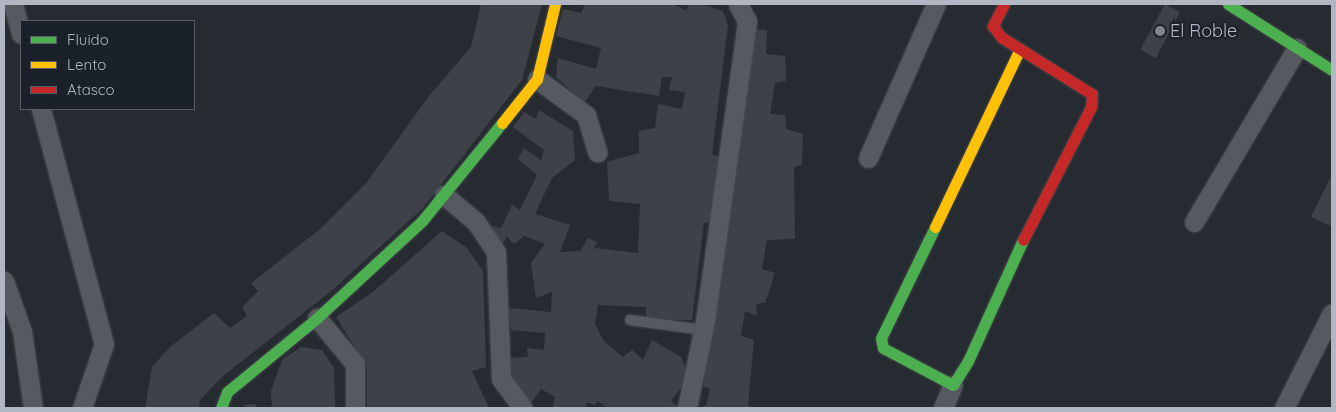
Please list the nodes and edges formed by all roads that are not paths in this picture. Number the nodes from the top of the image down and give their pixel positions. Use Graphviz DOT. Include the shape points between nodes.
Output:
graph roads {
  1 [pos="13,4"];
  2 [pos="555,4"];
  3 [pos="738,4"];
  4 [pos="936,4"];
  5 [pos="1004,4"];
  6 [pos="1228,4"];
  7 [pos="20,30"];
  8 [pos="1297,48"];
  9 [pos="1020,49"];
  10 [pos="1332,70"];
  11 [pos="537,79"];
  12 [pos="41,110"];
  13 [pos="597,152"];
  14 [pos="868,158"];
  15 [pos="444,195"];
  16 [pos="1194,222"];
  17 [pos="4,281"];
  18 [pos="1332,313"];
  19 [pos="317,318"];
  20 [pos="630,320"];
  21 [pos="704,330"];
  22 [pos="953,384"];
  23 [pos="33,408"];
  24 [pos="82,408"];
  25 [pos="221,408"];
  26 [pos="355,408"];
  27 [pos="523,408"];
  28 [pos="687,408"];
  29 [pos="943,408"];
  30 [pos="1284,408"];
  1 -- 7 [label="street"];
  2 -- 11 [label="street"];
  3 -- 21 [label="street" via="747,21"];
  4 -- 14 [label="street"];
  5 -- 9 [label="street" via="993,26 1001,37"];
  6 -- 8 [label="street"];
  8 -- 10 [label="street"];
  8 -- 16 [label="street"];
  9 -- 22 [label="street" via="1092,94 1091,107 1037,209 968,361"];
  9 -- 22 [label="street" via="881,338 883,348"];
  11 -- 13 [label="street" via="586,115"];
  11 -- 15 [label="street"];
  12 -- 24 [label="street" via="104,344"];
  15 -- 19 [label="street" via="422,221"];
  15 -- 27 [label="street" via="476,222 496,252 501,379"];
  17 -- 23 [label="street" via="22,331"];
  18 -- 30 [label="street"];
  19 -- 25 [label="street" via="227,392"];
  19 -- 26 [label="street" via="355,364"];
  20 -- 21 [label="lane"];
  21 -- 28 [label="street"];
  22 -- 29 [label="street"];
}
